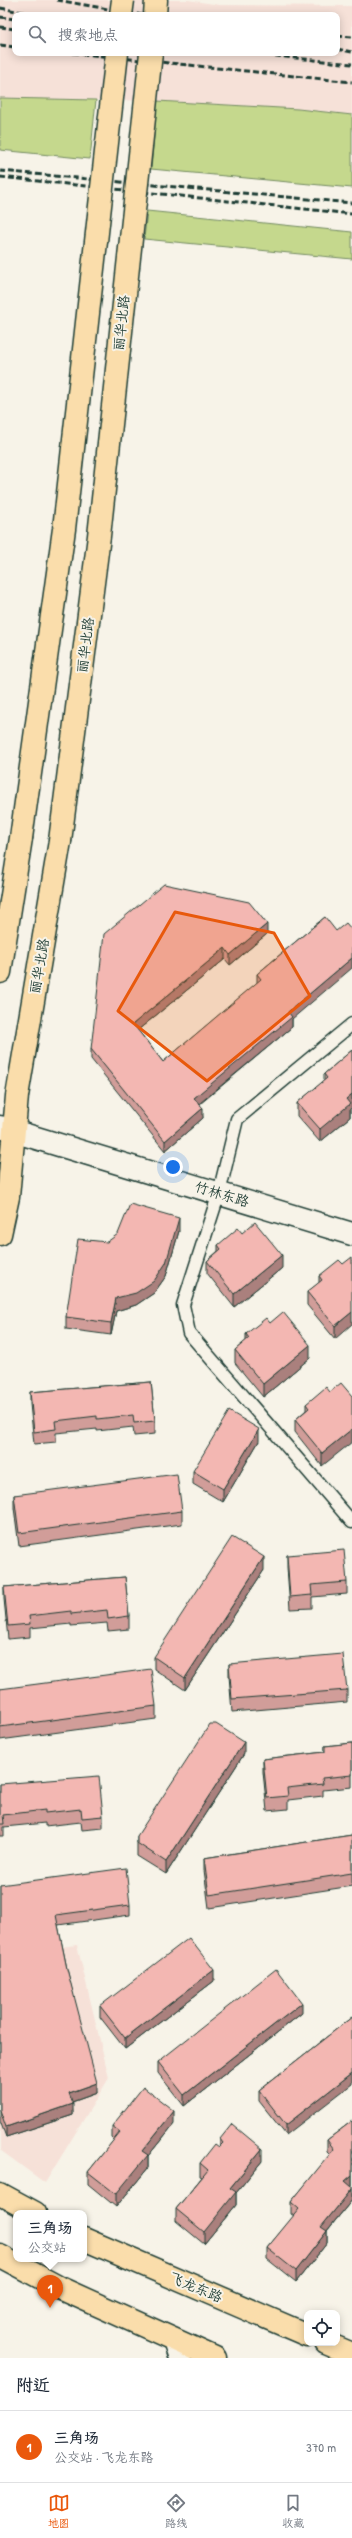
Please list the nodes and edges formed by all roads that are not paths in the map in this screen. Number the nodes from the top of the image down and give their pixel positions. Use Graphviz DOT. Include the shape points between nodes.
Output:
graph roads {
  1 [pos="123,0"];
  2 [pos="156,0"];
  3 [pos="121,12"];
  4 [pos="155,12"];
  5 [pos="117,56"];
  6 [pos="151,56"];
  7 [pos="0,972"];
  8 [pos="352,1024"];
  9 [pos="8,1129"];
  10 [pos="219,1193"];
  11 [pos="0,1234"];
  12 [pos="352,1234"];
  13 [pos="352,1522"];
  14 [pos="0,2194"];
  15 [pos="29,2210"];
  16 [pos="87,2240"];
  17 [pos="0,2256"];
  18 [pos="304,2334"];
  19 [pos="333,2346"];
  20 [pos="177,2349"];
  21 [pos="352,2354"];
  22 [pos="215,2358"];
  1 -- 3 [label="main road, bridge"];
  2 -- 4 [label="main road"];
  5 -- 7 [label="main road, bridge" via="64,529"];
  6 -- 9 [label="main road, 丽华北路, bridge" via="99,536 60,841 17,1096"];
  8 -- 10 [label="lane" via="237,1119"];
  9 -- 10 [label="street, 竹林东路"];
  9 -- 11 [label="main road, 丽华北路" via="8,1197"];
  10 -- 12 [label="street, 竹林东路"];
  10 -- 13 [label="lane" via="183,1306 189,1333"];
  14 -- 15 [label="main road"];
  16 -- 18 [label="main road, 飞龙东路"];
  17 -- 20 [label="main road"];
  19 -- 21 [label="main road"];
  20 -- 22 [label="main road"];
}
